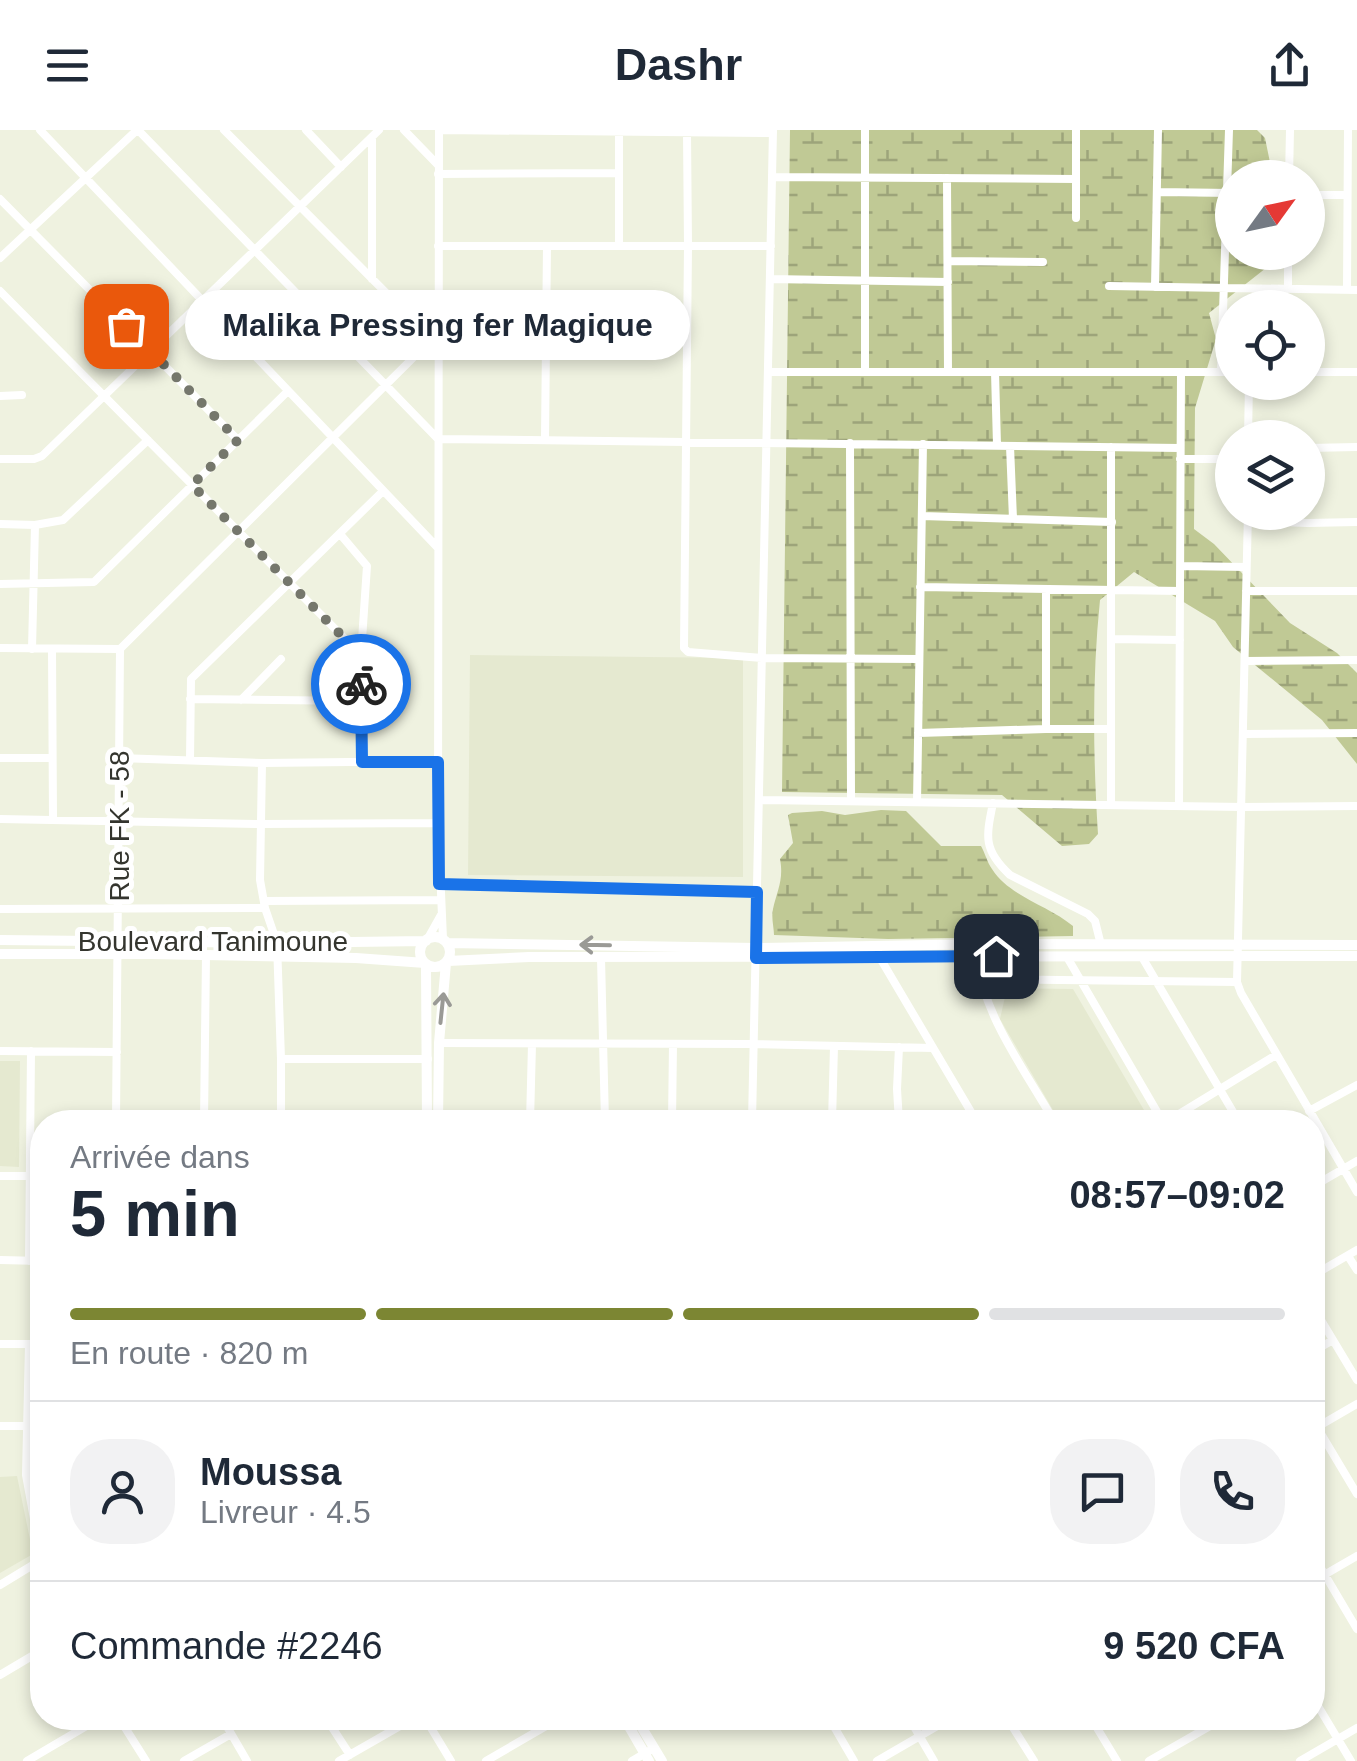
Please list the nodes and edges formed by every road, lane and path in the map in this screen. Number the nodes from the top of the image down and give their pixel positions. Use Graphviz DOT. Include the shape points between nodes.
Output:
graph roads {
  1 [pos="40,130"];
  2 [pos="138,130"];
  3 [pos="224,130"];
  4 [pos="306,130"];
  5 [pos="404,130"];
  6 [pos="439,130"];
  7 [pos="865,130"];
  8 [pos="1076,130"];
  9 [pos="1158,130"];
  10 [pos="1229,130"];
  11 [pos="1290,130"];
  12 [pos="1348,130"];
  13 [pos="619,131"];
  14 [pos="773,131"];
  15 [pos="687,132"];
  16 [pos="375,133"];
  17 [pos="1229,160"];
  18 [pos="1289,160"];
  19 [pos="341,167"];
  20 [pos="438,170"];
  21 [pos="619,174"];
  22 [pos="772,177"];
  23 [pos="86,178"];
  24 [pos="864,178"];
  25 [pos="948,178"];
  26 [pos="1076,179"];
  27 [pos="1157,192"];
  28 [pos="1215,193"];
  29 [pos="1325,194"];
  30 [pos="1347,195"];
  31 [pos="0,199"];
  32 [pos="300,207"];
  33 [pos="1076,218"];
  34 [pos="31,230"];
  35 [pos="438,246"];
  36 [pos="547,246"];
  37 [pos="619,246"];
  38 [pos="688,246"];
  39 [pos="771,246"];
  40 [pos="256,250"];
  41 [pos="0,258"];
  42 [pos="948,261"];
  43 [pos="1043,262"];
  44 [pos="1225,270"];
  45 [pos="1288,270"];
  46 [pos="372,279"];
  47 [pos="770,280"];
  48 [pos="864,281"];
  49 [pos="948,282"];
  50 [pos="1108,286"];
  51 [pos="1155,287"];
  52 [pos="1224,288"];
  53 [pos="1288,289"];
  54 [pos="1352,290"];
  55 [pos="0,292"];
  56 [pos="203,302"];
  57 [pos="687,336"];
  58 [pos="546,340"];
  59 [pos="435,342"];
  60 [pos="150,350"];
  61 [pos="768,372"];
  62 [pos="864,372"];
  63 [pos="948,372"];
  64 [pos="995,372"];
  65 [pos="1180,372"];
  66 [pos="1215,372"];
  67 [pos="1325,372"];
  68 [pos="1357,372"];
  69 [pos="386,384"];
  70 [pos="288,391"];
  71 [pos="22,395"];
  72 [pos="0,396"];
  73 [pos="104,396"];
  74 [pos="332,438"];
  75 [pos="438,438"];
  76 [pos="148,440"];
  77 [pos="238,440"];
  78 [pos="545,440"];
  79 [pos="686,441"];
  80 [pos="766,442"];
  81 [pos="850,443"];
  82 [pos="923,444"];
  83 [pos="997,445"];
  84 [pos="1010,446"];
  85 [pos="1111,447"];
  86 [pos="1180,448"];
  87 [pos="1325,448"];
  88 [pos="1357,448"];
  89 [pos="1215,458"];
  90 [pos="0,459"];
  91 [pos="1180,459"];
  92 [pos="192,485"];
  93 [pos="384,491"];
  94 [pos="922,516"];
  95 [pos="1014,519"];
  96 [pos="1325,521"];
  97 [pos="1112,522"];
  98 [pos="1357,522"];
  99 [pos="0,524"];
  100 [pos="35,525"];
  101 [pos="1247,530"];
  102 [pos="238,531"];
  103 [pos="340,534"];
  104 [pos="438,548"];
  105 [pos="1180,566"];
  106 [pos="1246,567"];
  107 [pos="290,583"];
  108 [pos="0,584"];
  109 [pos="33,584"];
  110 [pos="920,588"];
  111 [pos="1046,590"];
  112 [pos="1112,590"];
  113 [pos="1180,591"];
  114 [pos="1246,591"];
  115 [pos="1357,591"];
  116 [pos="1112,639"];
  117 [pos="1180,640"];
  118 [pos="0,648"];
  119 [pos="32,648"];
  120 [pos="52,649"];
  121 [pos="120,650"];
  122 [pos="361,655"];
  123 [pos="762,658"];
  124 [pos="851,659"];
  125 [pos="920,659"];
  126 [pos="281,660"];
  127 [pos="1357,660"];
  128 [pos="1245,661"];
  129 [pos="190,699"];
  130 [pos="241,700"];
  131 [pos="361,700"];
  132 [pos="1046,729"];
  133 [pos="1111,729"];
  134 [pos="918,733"];
  135 [pos="1357,733"];
  136 [pos="1244,734"];
  137 [pos="0,758"];
  138 [pos="52,758"];
  139 [pos="119,758"];
  140 [pos="190,760"];
  141 [pos="362,762"];
  142 [pos="438,762"];
  143 [pos="262,763"];
  144 [pos="759,800"];
  145 [pos="851,801"];
  146 [pos="917,802"];
  147 [pos="994,803"];
  148 [pos="1110,805"];
  149 [pos="1179,806"];
  150 [pos="1243,806"];
  151 [pos="1357,806"];
  152 [pos="0,818"];
  153 [pos="53,818"];
  154 [pos="118,820"];
  155 [pos="438,823"];
  156 [pos="260,824"];
  157 [pos="439,884"];
  158 [pos="757,892"];
  159 [pos="440,900"];
  160 [pos="265,904"];
  161 [pos="118,908"];
  162 [pos="0,909"];
  163 [pos="441,915"];
  164 [pos="0,940"];
  165 [pos="426,940"];
  166 [pos="118,941"];
  167 [pos="445,941"];
  168 [pos="277,943"];
  169 [pos="1101,945"];
  170 [pos="1357,945"];
  171 [pos="1236,950"];
  172 [pos="756,953"];
  173 [pos="0,954"];
  174 [pos="118,954"];
  175 [pos="206,956"];
  176 [pos="1357,956"];
  177 [pos="278,957"];
  178 [pos="976,957"];
  179 [pos="1066,957"];
  180 [pos="1142,957"];
  181 [pos="601,958"];
  182 [pos="880,958"];
  183 [pos="447,962"];
  184 [pos="426,964"];
  185 [pos="980,978"];
  186 [pos="1157,981"];
  187 [pos="1082,982"];
  188 [pos="1237,982"];
  189 [pos="439,1044"];
  190 [pos="532,1044"];
  191 [pos="603,1044"];
  192 [pos="673,1044"];
  193 [pos="754,1044"];
  194 [pos="834,1046"];
  195 [pos="899,1047"];
  196 [pos="933,1048"];
  197 [pos="0,1051"];
  198 [pos="31,1051"];
  199 [pos="117,1052"];
  200 [pos="1276,1054"];
  201 [pos="282,1059"];
  202 [pos="428,1059"];
  203 [pos="1357,1085"];
  204 [pos="1220,1090"];
  205 [pos="31,1110"];
  206 [pos="116,1110"];
  207 [pos="204,1110"];
  208 [pos="281,1110"];
  209 [pos="427,1110"];
  210 [pos="438,1110"];
  211 [pos="530,1110"];
  212 [pos="606,1110"];
  213 [pos="672,1110"];
  214 [pos="752,1110"];
  215 [pos="832,1110"];
  216 [pos="898,1110"];
  217 [pos="969,1110"];
  218 [pos="1048,1110"];
  219 [pos="1158,1110"];
  220 [pos="1186,1110"];
  221 [pos="1232,1110"];
  222 [pos="1308,1110"];
  223 [pos="1311,1110"];
  224 [pos="1325,1139"];
  225 [pos="1357,1161"];
  226 [pos="1343,1170"];
  227 [pos="0,1176"];
  228 [pos="30,1176"];
  229 [pos="1325,1180"];
  230 [pos="1357,1192"];
  231 [pos="1352,1253"];
  232 [pos="0,1260"];
  233 [pos="29,1261"];
  234 [pos="1325,1269"];
  235 [pos="1357,1270"];
  236 [pos="1325,1326"];
  237 [pos="1334,1340"];
  238 [pos="0,1344"];
  239 [pos="29,1344"];
  240 [pos="1325,1345"];
  241 [pos="1357,1380"];
  242 [pos="1357,1404"];
  243 [pos="1325,1422"];
  244 [pos="0,1426"];
  245 [pos="26,1426"];
  246 [pos="1325,1444"];
  247 [pos="1357,1494"];
  248 [pos="30,1496"];
  249 [pos="1357,1556"];
  250 [pos="30,1569"];
  251 [pos="1325,1574"];
  252 [pos="0,1585"];
  253 [pos="1357,1629"];
  254 [pos="30,1657"];
  255 [pos="0,1675"];
  256 [pos="1325,1718"];
  257 [pos="1357,1728"];
  258 [pos="82,1730"];
  259 [pos="127,1730"];
  260 [pos="229,1730"];
  261 [pos="334,1730"];
  262 [pos="393,1730"];
  263 [pos="432,1730"];
  264 [pos="539,1730"];
  265 [pos="632,1730"];
  266 [pos="640,1730"];
  267 [pos="836,1730"];
  268 [pos="916,1730"];
  269 [pos="930,1730"];
  270 [pos="1015,1730"];
  271 [pos="1098,1730"];
  272 [pos="1203,1730"];
  273 [pos="231,1734"];
  274 [pos="920,1736"];
  275 [pos="1338,1739"];
  276 [pos="649,1754"];
  277 [pos="350,1755"];
  278 [pos="42,1757"];
  279 [pos="28,1761"];
  280 [pos="146,1761"];
  281 [pos="184,1761"];
  282 [pos="248,1761"];
  283 [pos="339,1761"];
  284 [pos="451,1761"];
  285 [pos="486,1761"];
  286 [pos="632,1761"];
  287 [pos="662,1761"];
  288 [pos="854,1761"];
  289 [pos="877,1761"];
  290 [pos="934,1761"];
  291 [pos="1034,1761"];
  292 [pos="1117,1761"];
  293 [pos="1149,1761"];
  294 [pos="1300,1761"];
  295 [pos="1351,1761"];
  1 -- 23 [label="street"];
  2 -- 23 [label="street"];
  2 -- 40 [label="street"];
  3 -- 32 [label="street"];
  4 -- 19 [label="street"];
  5 -- 20 [label="street"];
  6 -- 13 [label="street"];
  6 -- 20 [label="street"];
  7 -- 24 [label="street"];
  8 -- 26 [label="street"];
  9 -- 27 [label="street"];
  10 -- 17 [label="street"];
  11 -- 18 [label="street"];
  12 -- 30 [label="street"];
  13 -- 15 [label="street"];
  13 -- 21 [label="street"];
  14 -- 15 [label="street"];
  14 -- 22 [label="street"];
  15 -- 38 [label="street"];
  16 -- 19 [label="street"];
  16 -- 46 [label="street"];
  19 -- 32 [label="street"];
  20 -- 21 [label="street"];
  20 -- 35 [label="street"];
  21 -- 37 [label="street"];
  22 -- 24 [label="street"];
  22 -- 39 [label="street"];
  23 -- 34 [label="street"];
  23 -- 56 [label="street"];
  24 -- 25 [label="street"];
  24 -- 48 [label="street"];
  25 -- 26 [label="street"];
  25 -- 42 [label="street"];
  26 -- 33 [label="street"];
  27 -- 28 [label="street"];
  27 -- 51 [label="street"];
  29 -- 30 [label="street"];
  30 -- 54 [label="street"];
  31 -- 34 [label="street"];
  32 -- 40 [label="street"];
  32 -- 46 [label="street"];
  34 -- 41 [label="street"];
  34 -- 60 [label="street"];
  35 -- 36 [label="street"];
  35 -- 59 [label="street"];
  36 -- 37 [label="street"];
  36 -- 58 [label="street"];
  37 -- 38 [label="street"];
  38 -- 39 [label="street"];
  38 -- 57 [label="street"];
  39 -- 47 [label="street"];
  40 -- 56 [label="street"];
  40 -- 69 [label="street"];
  42 -- 43 [label="street"];
  42 -- 49 [label="street"];
  44 -- 52 [label="street"];
  45 -- 53 [label="street"];
  46 -- 59 [label="street"];
  47 -- 48 [label="street"];
  47 -- 61 [label="street"];
  48 -- 49 [label="street"];
  48 -- 62 [label="street"];
  49 -- 63 [label="street"];
  50 -- 51 [label="street"];
  51 -- 52 [label="street"];
  52 -- 53 [label="street"];
  53 -- 54 [label="street"];
  55 -- 73 [label="street"];
  56 -- 60 [label="street"];
  56 -- 70 [label="street"];
  57 -- 58 [label="street"];
  57 -- 79 [label="street"];
  58 -- 78 [label="street"];
  59 -- 69 [label="street"];
  59 -- 75 [label="street"];
  60 -- 73 [label="street"];
  60 -- 77 [label="street"];
  61 -- 62 [label="street"];
  61 -- 80 [label="street"];
  62 -- 63 [label="street"];
  63 -- 64 [label="street"];
  64 -- 65 [label="street"];
  64 -- 83 [label="street"];
  65 -- 66 [label="street"];
  65 -- 86 [label="street"];
  67 -- 68 [label="street"];
  69 -- 74 [label="street"];
  69 -- 75 [label="street"];
  70 -- 74 [label="street"];
  70 -- 77 [label="street"];
  71 -- 72 [label="street"];
  73 -- 76 [label="street"];
  73 -- 90 [label="street" via="42,456"];
  74 -- 93 [label="street"];
  74 -- 102 [label="street"];
  75 -- 78 [label="street"];
  75 -- 104 [label="street"];
  76 -- 92 [label="street"];
  76 -- 100 [label="street" via="67,518"];
  77 -- 92 [label="street"];
  78 -- 79 [label="street"];
  79 -- 80 [label="street"];
  79 -- 123 [label="street" via="684,648"];
  80 -- 81 [label="street"];
  80 -- 123 [label="street"];
  81 -- 82 [label="street"];
  81 -- 124 [label="street"];
  82 -- 83 [label="street"];
  82 -- 94 [label="street"];
  83 -- 84 [label="street"];
  84 -- 85 [label="street"];
  84 -- 95 [label="street"];
  85 -- 86 [label="street"];
  85 -- 97 [label="street"];
  86 -- 91 [label="street"];
  87 -- 88 [label="street"];
  89 -- 91 [label="street"];
  91 -- 105 [label="street"];
  92 -- 102 [label="street"];
  92 -- 109 [label="street" via="94,582"];
  93 -- 103 [label="street"];
  93 -- 104 [label="street"];
  94 -- 95 [label="street"];
  94 -- 110 [label="street"];
  95 -- 97 [label="street"];
  96 -- 98 [label="street"];
  97 -- 112 [label="street"];
  99 -- 100 [label="street"];
  100 -- 109 [label="street"];
  101 -- 106 [label="street"];
  102 -- 107 [label="street"];
  102 -- 121 [label="street"];
  103 -- 107 [label="street"];
  103 -- 122 [label="street" via="367,566"];
  104 -- 142 [label="street"];
  105 -- 106 [label="street"];
  105 -- 113 [label="street"];
  106 -- 114 [label="street"];
  107 -- 122 [label="street"];
  107 -- 129 [label="street" via="190,679"];
  108 -- 109 [label="street"];
  109 -- 119 [label="street"];
  110 -- 111 [label="street"];
  110 -- 125 [label="street"];
  111 -- 112 [label="street"];
  111 -- 132 [label="street"];
  112 -- 113 [label="street"];
  112 -- 116 [label="street"];
  113 -- 117 [label="street"];
  114 -- 115 [label="street"];
  114 -- 128 [label="street"];
  116 -- 117 [label="street"];
  116 -- 133 [label="street"];
  117 -- 149 [label="street"];
  118 -- 119 [label="street"];
  119 -- 120 [label="street"];
  120 -- 121 [label="street"];
  120 -- 138 [label="street"];
  121 -- 139 [label="street, Rue FK - 58"];
  122 -- 131 [label="street"];
  123 -- 124 [label="street"];
  123 -- 144 [label="street"];
  124 -- 125 [label="street"];
  124 -- 145 [label="street"];
  125 -- 134 [label="street"];
  126 -- 130 [label="street"];
  127 -- 128 [label="street"];
  128 -- 136 [label="street"];
  129 -- 130 [label="street"];
  129 -- 140 [label="street"];
  130 -- 131 [label="street"];
  131 -- 141 [label="street"];
  132 -- 133 [label="street"];
  132 -- 134 [label="street"];
  133 -- 148 [label="street"];
  134 -- 146 [label="street"];
  135 -- 136 [label="street"];
  136 -- 150 [label="street"];
  137 -- 138 [label="street"];
  138 -- 153 [label="street"];
  139 -- 140 [label="street"];
  139 -- 154 [label="street, Rue FK - 58"];
  140 -- 143 [label="street"];
  141 -- 142 [label="street"];
  141 -- 143 [label="street"];
  142 -- 155 [label="street"];
  143 -- 156 [label="street"];
  144 -- 145 [label="street"];
  144 -- 158 [label="street"];
  145 -- 146 [label="street"];
  146 -- 147 [label="street"];
  147 -- 148 [label="street"];
  147 -- 169 [label="street" via="986,835 1000,866 1088,914"];
  148 -- 149 [label="street"];
  149 -- 150 [label="street"];
  150 -- 151 [label="street"];
  150 -- 171 [label="street"];
  152 -- 153 [label="street"];
  153 -- 154 [label="street"];
  154 -- 156 [label="street"];
  154 -- 161 [label="street, Rue FK - 58"];
  155 -- 156 [label="street"];
  155 -- 157 [label="street"];
  156 -- 160 [label="street"];
  157 -- 158 [label="street"];
  157 -- 159 [label="street"];
  158 -- 172 [label="street"];
  159 -- 160 [label="street"];
  159 -- 163 [label="street"];
  160 -- 161 [label="street"];
  160 -- 168 [label="street"];
  161 -- 162 [label="street"];
  161 -- 166 [label="street, Rue FK - 58"];
  163 -- 165 [label="street"];
  163 -- 167 [label="street"];
  164 -- 166 [label="main road, Boulevard Tanimoune"];
  165 -- 167 [label="main road"];
  165 -- 168 [label="main road, Boulevard Tanimoune"];
  165 -- 184 [label="main road" via="420,954"];
  166 -- 168 [label="main road, Boulevard Tanimoune"];
  166 -- 174 [label="street, Rue FK - 58"];
  172 -- 167 [label="main road, one-way"];
  167 -- 183 [label="main road"];
  168 -- 177 [label="street"];
  169 -- 171 [label="main road"];
  169 -- 172 [label="main road"];
  170 -- 171 [label="main road"];
  171 -- 176 [label="main road"];
  171 -- 180 [label="main road"];
  171 -- 188 [label="street"];
  172 -- 181 [label="main road"];
  172 -- 182 [label="main road"];
  172 -- 193 [label="street"];
  173 -- 174 [label="main road, Boulevard Tanimoune"];
  174 -- 175 [label="main road, Boulevard Tanimoune"];
  174 -- 199 [label="street, Rue FK - 58"];
  175 -- 177 [label="main road, Boulevard Tanimoune"];
  175 -- 207 [label="street"];
  177 -- 184 [label="main road, Boulevard Tanimoune"];
  177 -- 201 [label="street"];
  178 -- 179 [label="main road"];
  178 -- 182 [label="main road"];
  178 -- 185 [label="street"];
  179 -- 180 [label="main road"];
  179 -- 187 [label="street"];
  180 -- 186 [label="street"];
  181 -- 183 [label="main road"];
  181 -- 191 [label="street"];
  182 -- 196 [label="street"];
  183 -- 184 [label="main road"];
  189 -- 183 [label="main road, one-way"];
  184 -- 202 [label="main road"];
  185 -- 187 [label="street"];
  185 -- 218 [label="street"];
  186 -- 187 [label="street"];
  186 -- 188 [label="street"];
  186 -- 204 [label="street"];
  187 -- 219 [label="street"];
  188 -- 200 [label="street"];
  189 -- 190 [label="street"];
  189 -- 210 [label="main road"];
  190 -- 191 [label="street"];
  190 -- 211 [label="street"];
  191 -- 192 [label="street"];
  191 -- 212 [label="street"];
  192 -- 193 [label="street"];
  192 -- 213 [label="street"];
  193 -- 194 [label="street"];
  193 -- 214 [label="street"];
  194 -- 195 [label="street"];
  194 -- 215 [label="street"];
  195 -- 196 [label="street"];
  195 -- 216 [label="street"];
  196 -- 217 [label="street"];
  197 -- 198 [label="street"];
  198 -- 199 [label="street"];
  198 -- 205 [label="street"];
  199 -- 206 [label="street, Rue FK - 58"];
  200 -- 204 [label="street"];
  200 -- 222 [label="street"];
  201 -- 202 [label="street"];
  201 -- 208 [label="street"];
  202 -- 209 [label="main road"];
  203 -- 223 [label="street"];
  204 -- 220 [label="street"];
  204 -- 221 [label="street"];
  224 -- 226 [label="street"];
  225 -- 226 [label="street"];
  226 -- 229 [label="street"];
  226 -- 230 [label="street"];
  227 -- 228 [label="street"];
  228 -- 233 [label="street"];
  231 -- 234 [label="street"];
  231 -- 235 [label="street"];
  232 -- 233 [label="street"];
  236 -- 237 [label="street"];
  237 -- 240 [label="street"];
  237 -- 241 [label="street"];
  238 -- 239 [label="street"];
  239 -- 245 [label="street"];
  242 -- 243 [label="street"];
  244 -- 245 [label="street"];
  245 -- 248 [label="street"];
  246 -- 247 [label="street"];
  249 -- 251 [label="street"];
  250 -- 252 [label="street"];
  251 -- 253 [label="street"];
  254 -- 255 [label="street"];
  256 -- 275 [label="street"];
  257 -- 275 [label="street"];
  258 -- 278 [label="street"];
  259 -- 280 [label="street"];
  260 -- 273 [label="street"];
  261 -- 277 [label="street"];
  262 -- 277 [label="street"];
  263 -- 284 [label="street"];
  264 -- 285 [label="street"];
  265 -- 276 [label="main road"];
  266 -- 276 [label="main road"];
  267 -- 288 [label="street"];
  268 -- 274 [label="street"];
  269 -- 274 [label="street"];
  270 -- 291 [label="street"];
  271 -- 292 [label="street"];
  272 -- 293 [label="street"];
  273 -- 281 [label="street"];
  273 -- 282 [label="street"];
  274 -- 289 [label="street"];
  274 -- 290 [label="street"];
  275 -- 294 [label="street"];
  275 -- 295 [label="street"];
  276 -- 286 [label="street"];
  276 -- 287 [label="main road"];
  277 -- 283 [label="street"];
  278 -- 279 [label="street"];
}
